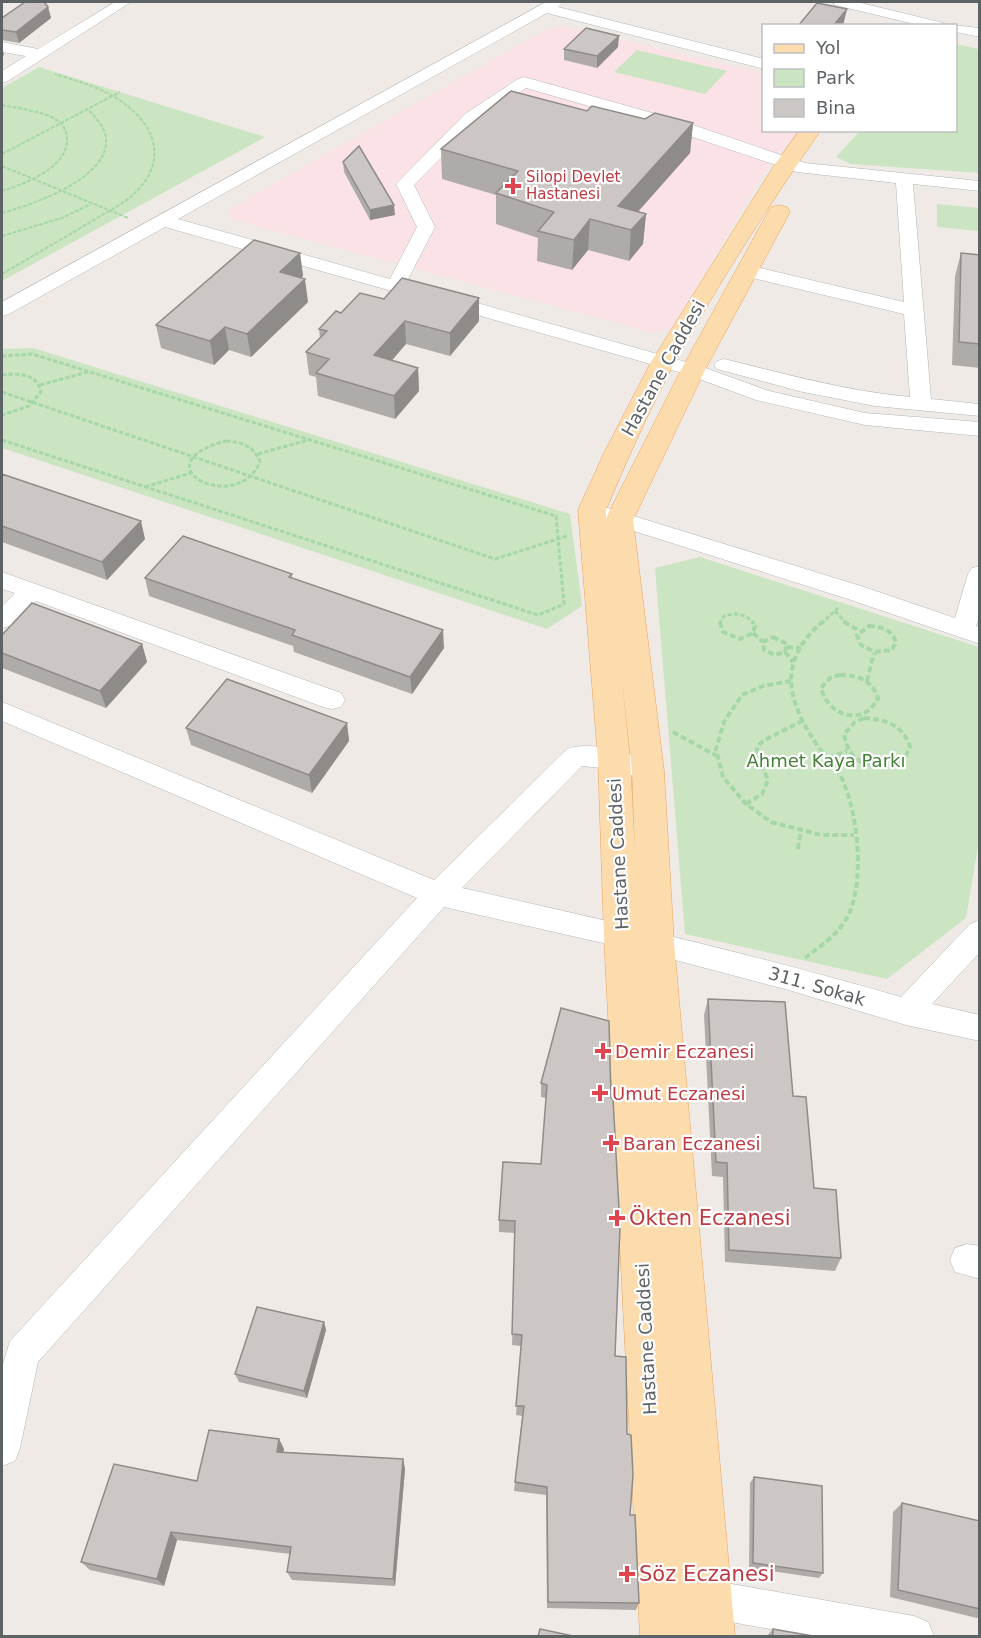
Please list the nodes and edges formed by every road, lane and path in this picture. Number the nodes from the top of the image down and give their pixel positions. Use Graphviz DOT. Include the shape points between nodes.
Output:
graph roads {
  1 [pos="124,2"];
  2 [pos="840,2"];
  3 [pos="550,5"];
  4 [pos="932,24"];
  5 [pos="957,28"];
  6 [pos="980,33"];
  7 [pos="2,47"];
  8 [pos="40,54"];
  9 [pos="762,63"];
  10 [pos="55,74"];
  11 [pos="2,78"];
  12 [pos="120,92"];
  13 [pos="113,96"];
  14 [pos="2,105"];
  15 [pos="88,109"];
  16 [pos="61,123"];
  17 [pos="810,132"];
  18 [pos="834,132"];
  19 [pos="2,154"];
  20 [pos="2,166"];
  21 [pos="795,166"];
  22 [pos="32,178"];
  23 [pos="904,179"];
  24 [pos="980,186"];
  25 [pos="2,191"];
  26 [pos="63,191"];
  27 [pos="92,203"];
  28 [pos="110,211"];
  29 [pos="2,213"];
  30 [pos="166,220"];
  31 [pos="2,236"];
  32 [pos="747,271"];
  33 [pos="2,274"];
  34 [pos="397,282"];
  35 [pos="2,310"];
  36 [pos="914,310"];
  37 [pos="2,356"];
  38 [pos="681,360"];
  39 [pos="89,372"];
  40 [pos="2,375"];
  41 [pos="40,385"];
  42 [pos="2,392"];
  43 [pos="34,403"];
  44 [pos="921,404"];
  45 [pos="980,410"];
  46 [pos="2,415"];
  47 [pos="980,429"];
  48 [pos="2,440"];
  49 [pos="309,440"];
  50 [pos="258,454"];
  51 [pos="192,456"];
  52 [pos="191,473"];
  53 [pos="251,476"];
  54 [pos="145,487"];
  55 [pos="601,519"];
  56 [pos="558,539"];
  57 [pos="980,574"];
  58 [pos="2,580"];
  59 [pos="32,591"];
  60 [pos="856,593"];
  61 [pos="835,611"];
  62 [pos="2,620"];
  63 [pos="860,631"];
  64 [pos="753,633"];
  65 [pos="971,633"];
  66 [pos="763,642"];
  67 [pos="788,647"];
  68 [pos="801,648"];
  69 [pos="785,652"];
  70 [pos="874,653"];
  71 [pos="793,662"];
  72 [pos="791,681"];
  73 [pos="867,681"];
  74 [pos="332,700"];
  75 [pos="2,711"];
  76 [pos="642,715"];
  77 [pos="863,716"];
  78 [pos="804,720"];
  79 [pos="847,751"];
  80 [pos="718,756"];
  81 [pos="828,758"];
  82 [pos="614,759"];
  83 [pos="648,771"];
  84 [pos="746,804"];
  85 [pos="801,830"];
  86 [pos="854,835"];
  87 [pos="798,849"];
  88 [pos="438,894"];
  89 [pos="980,932"];
  90 [pos="622,938"];
  91 [pos="656,944"];
  92 [pos="784,976"];
  93 [pos="906,1011"];
  94 [pos="980,1028"];
  95 [pos="2,1448"];
  96 [pos="708,1599"];
  97 [pos="664,1636"];
  98 [pos="711,1636"];
  99 [pos="914,1636"];
  1 -- 8 [label="street"];
  2 -- 4 [label="street"];
  3 -- 9 [label="street"];
  3 -- 30 [label="street"];
  5 -- 6 [label="street"];
  7 -- 8 [label="street"];
  8 -- 11 [label="street"];
  10 -- 13 [label="path"];
  12 -- 13 [label="path"];
  13 -- 15 [label="path"];
  13 -- 28 [label="path" via="151,131 157,157 143,186"];
  14 -- 16 [label="path" via="42,114"];
  15 -- 16 [label="path"];
  15 -- 26 [label="path" via="104,130 104,150 92,170"];
  16 -- 19 [label="path"];
  16 -- 22 [label="path" via="68,138 64,152 45,172"];
  17 -- 21 [label="main road, Hastane Caddesi"];
  18 -- 21 [label="main road, Hastane Caddesi"];
  20 -- 22 [label="path"];
  21 -- 23 [label="street"];
  21 -- 32 [label="main road, Hastane Caddesi"];
  21 -- 34 [label="street" via="675,125 524,82 471,118 405,184 426,227"];
  21 -- 38 [label="main road, Hastane Caddesi"];
  22 -- 25 [label="path"];
  22 -- 26 [label="path"];
  23 -- 24 [label="street"];
  23 -- 36 [label="street"];
  26 -- 27 [label="path"];
  26 -- 29 [label="path" via="28,207"];
  27 -- 28 [label="path"];
  27 -- 31 [label="path" via="62,218"];
  28 -- 30 [label="path"];
  28 -- 33 [label="path"];
  30 -- 34 [label="street"];
  30 -- 35 [label="street"];
  32 -- 36 [label="street"];
  32 -- 38 [label="main road, Hastane Caddesi"];
  34 -- 38 [label="street"];
  36 -- 44 [label="street"];
  37 -- 39 [label="path" via="32,354"];
  38 -- 44 [label="street" via="875,400"];
  38 -- 47 [label="street" via="763,396 865,419"];
  38 -- 55 [label="main road, Hastane Caddesi"];
  39 -- 41 [label="path"];
  39 -- 49 [label="path"];
  40 -- 41 [label="path" via="22,374"];
  41 -- 43 [label="path" via="41,392"];
  42 -- 43 [label="path"];
  43 -- 46 [label="path"];
  43 -- 51 [label="path"];
  44 -- 45 [label="street"];
  48 -- 54 [label="path"];
  49 -- 50 [label="path"];
  49 -- 56 [label="path" via="556,516"];
  50 -- 51 [label="path" via="247,444 226,441 203,447"];
  50 -- 53 [label="path" via="260,462"];
  51 -- 52 [label="path"];
  51 -- 53 [label="path"];
  52 -- 53 [label="path" via="199,482 222,486"];
  52 -- 54 [label="path"];
  53 -- 56 [label="path" via="495,559"];
  54 -- 56 [label="path" via="537,615 564,604"];
  55 -- 56 [label="path"];
  55 -- 60 [label="street"];
  55 -- 76 [label="main road, Hastane Caddesi"];
  55 -- 82 [label="main road, Hastane Caddesi"];
  57 -- 65 [label="street"];
  58 -- 59 [label="street"];
  59 -- 62 [label="street"];
  59 -- 74 [label="street"];
  60 -- 61 [label="path"];
  60 -- 65 [label="street"];
  61 -- 63 [label="path" via="842,621"];
  61 -- 68 [label="path" via="809,634"];
  63 -- 70 [label="path" via="859,644"];
  63 -- 70 [label="path" via="869,626 882,627 895,638 892,650"];
  64 -- 64 [label="path" via="733,638 719,624 724,616 741,614 754,622"];
  64 -- 66 [label="path"];
  66 -- 67 [label="path" via="777,638"];
  66 -- 69 [label="path" via="767,652"];
  67 -- 68 [label="path"];
  67 -- 69 [label="path"];
  68 -- 71 [label="path"];
  69 -- 71 [label="path"];
  70 -- 73 [label="path"];
  71 -- 72 [label="path"];
  72 -- 78 [label="path" via="791,692"];
  72 -- 80 [label="path" via="742,695 724,722 716,749"];
  73 -- 77 [label="path" via="878,698 872,710"];
  73 -- 77 [label="path" via="840,675 831,677 821,688 821,695 831,708"];
  75 -- 88 [label="street, 311. Sokak"];
  76 -- 80 [label="path"];
  76 -- 83 [label="main road, Hastane Caddesi"];
  77 -- 79 [label="path" via="844,734"];
  77 -- 79 [label="path" via="885,720 903,730 910,746 908,753 896,764 875,767"];
  78 -- 81 [label="path"];
  78 -- 84 [label="path" via="757,747 768,780 762,794"];
  79 -- 81 [label="path"];
  80 -- 84 [label="path" via="723,777"];
  81 -- 86 [label="path" via="848,792"];
  82 -- 83 [label="street"];
  82 -- 88 [label="street" via="576,756"];
  82 -- 90 [label="main road, Hastane Caddesi"];
  83 -- 91 [label="main road, Hastane Caddesi"];
  84 -- 85 [label="path" via="771,822"];
  85 -- 86 [label="path" via="821,835"];
  85 -- 87 [label="path"];
  86 -- 92 [label="path" via="857,886 848,918"];
  88 -- 90 [label="street, 311. Sokak"];
  88 -- 95 [label="street" via="22,1353"];
  89 -- 93 [label="street"];
  90 -- 91 [label="street, 311. Sokak"];
  90 -- 97 [label="main road, Hastane Caddesi"];
  91 -- 92 [label="street, 311. Sokak"];
  91 -- 96 [label="main road, Hastane Caddesi"];
  92 -- 93 [label="street, 311. Sokak"];
  93 -- 94 [label="street, 311. Sokak"];
  96 -- 98 [label="main road, Hastane Caddesi"];
  96 -- 99 [label="street"];
}
